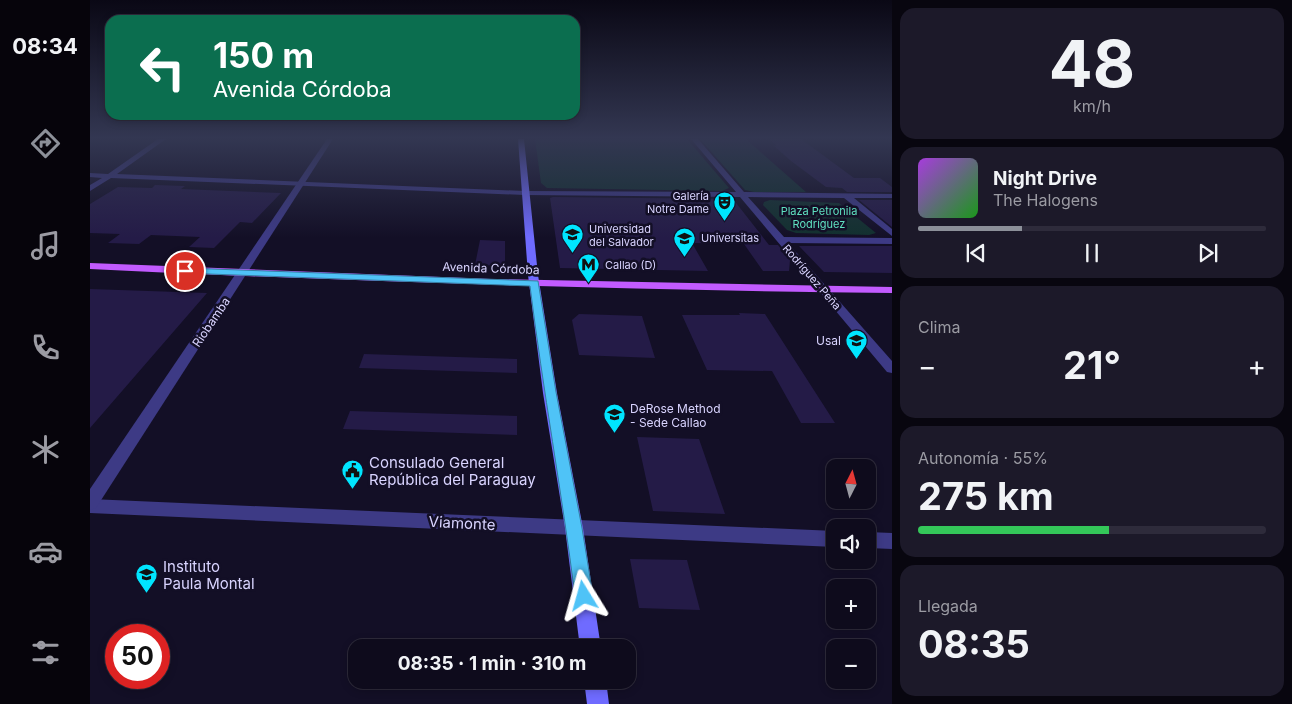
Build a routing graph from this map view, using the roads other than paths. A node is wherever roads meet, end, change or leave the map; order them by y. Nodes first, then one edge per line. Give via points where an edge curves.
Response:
1 (116, 172) edge
2 (308, 172) edge
3 (523, 172) edge
4 (723, 172) edge
5 (90, 174) edge
6 (110, 176) junction
7 (300, 184) junction
8 (90, 189) edge
9 (525, 193) junction
10 (743, 195) junction
11 (846, 196) junction
12 (892, 196) edge
13 (892, 233) edge
14 (781, 240) junction
15 (892, 241) edge
16 (90, 266) edge
17 (242, 274) junction
18 (534, 284) junction
19 (823, 289) junction
20 (892, 290) edge
21 (892, 369) edge
22 (90, 505) edge
23 (574, 528) junction
24 (826, 539) edge
25 (876, 540) edge
26 (892, 541) edge
27 (589, 639) edge
28 (596, 689) edge
29 (598, 704) edge

1 - 6 street
2 - 7 street, Riobamba
3 - 9 main road
4 - 10 street, Rodríguez Peña
5 - 6 street
6 - 7 street
6 - 8 street
7 - 9 street
7 - 17 street, Riobamba
9 - 10 street
9 - 18 main road
10 - 11 street
10 - 14 street, Rodríguez Peña
11 - 12 street
11 - 13 street
14 - 15 street
14 - 19 street, Rodríguez Peña
16 - 17 main road, Avenida Córdoba
17 - 18 main road, Avenida Córdoba
17 - 22 street, Riobamba
18 - 19 main road, Avenida Córdoba
18 - 23 main road
19 - 20 main road, Avenida Córdoba
19 - 21 street, Rodríguez Peña
22 - 23 street, Viamonte
23 - 24 street, Viamonte
23 - 27 main road
25 - 26 street
28 - 29 main road

